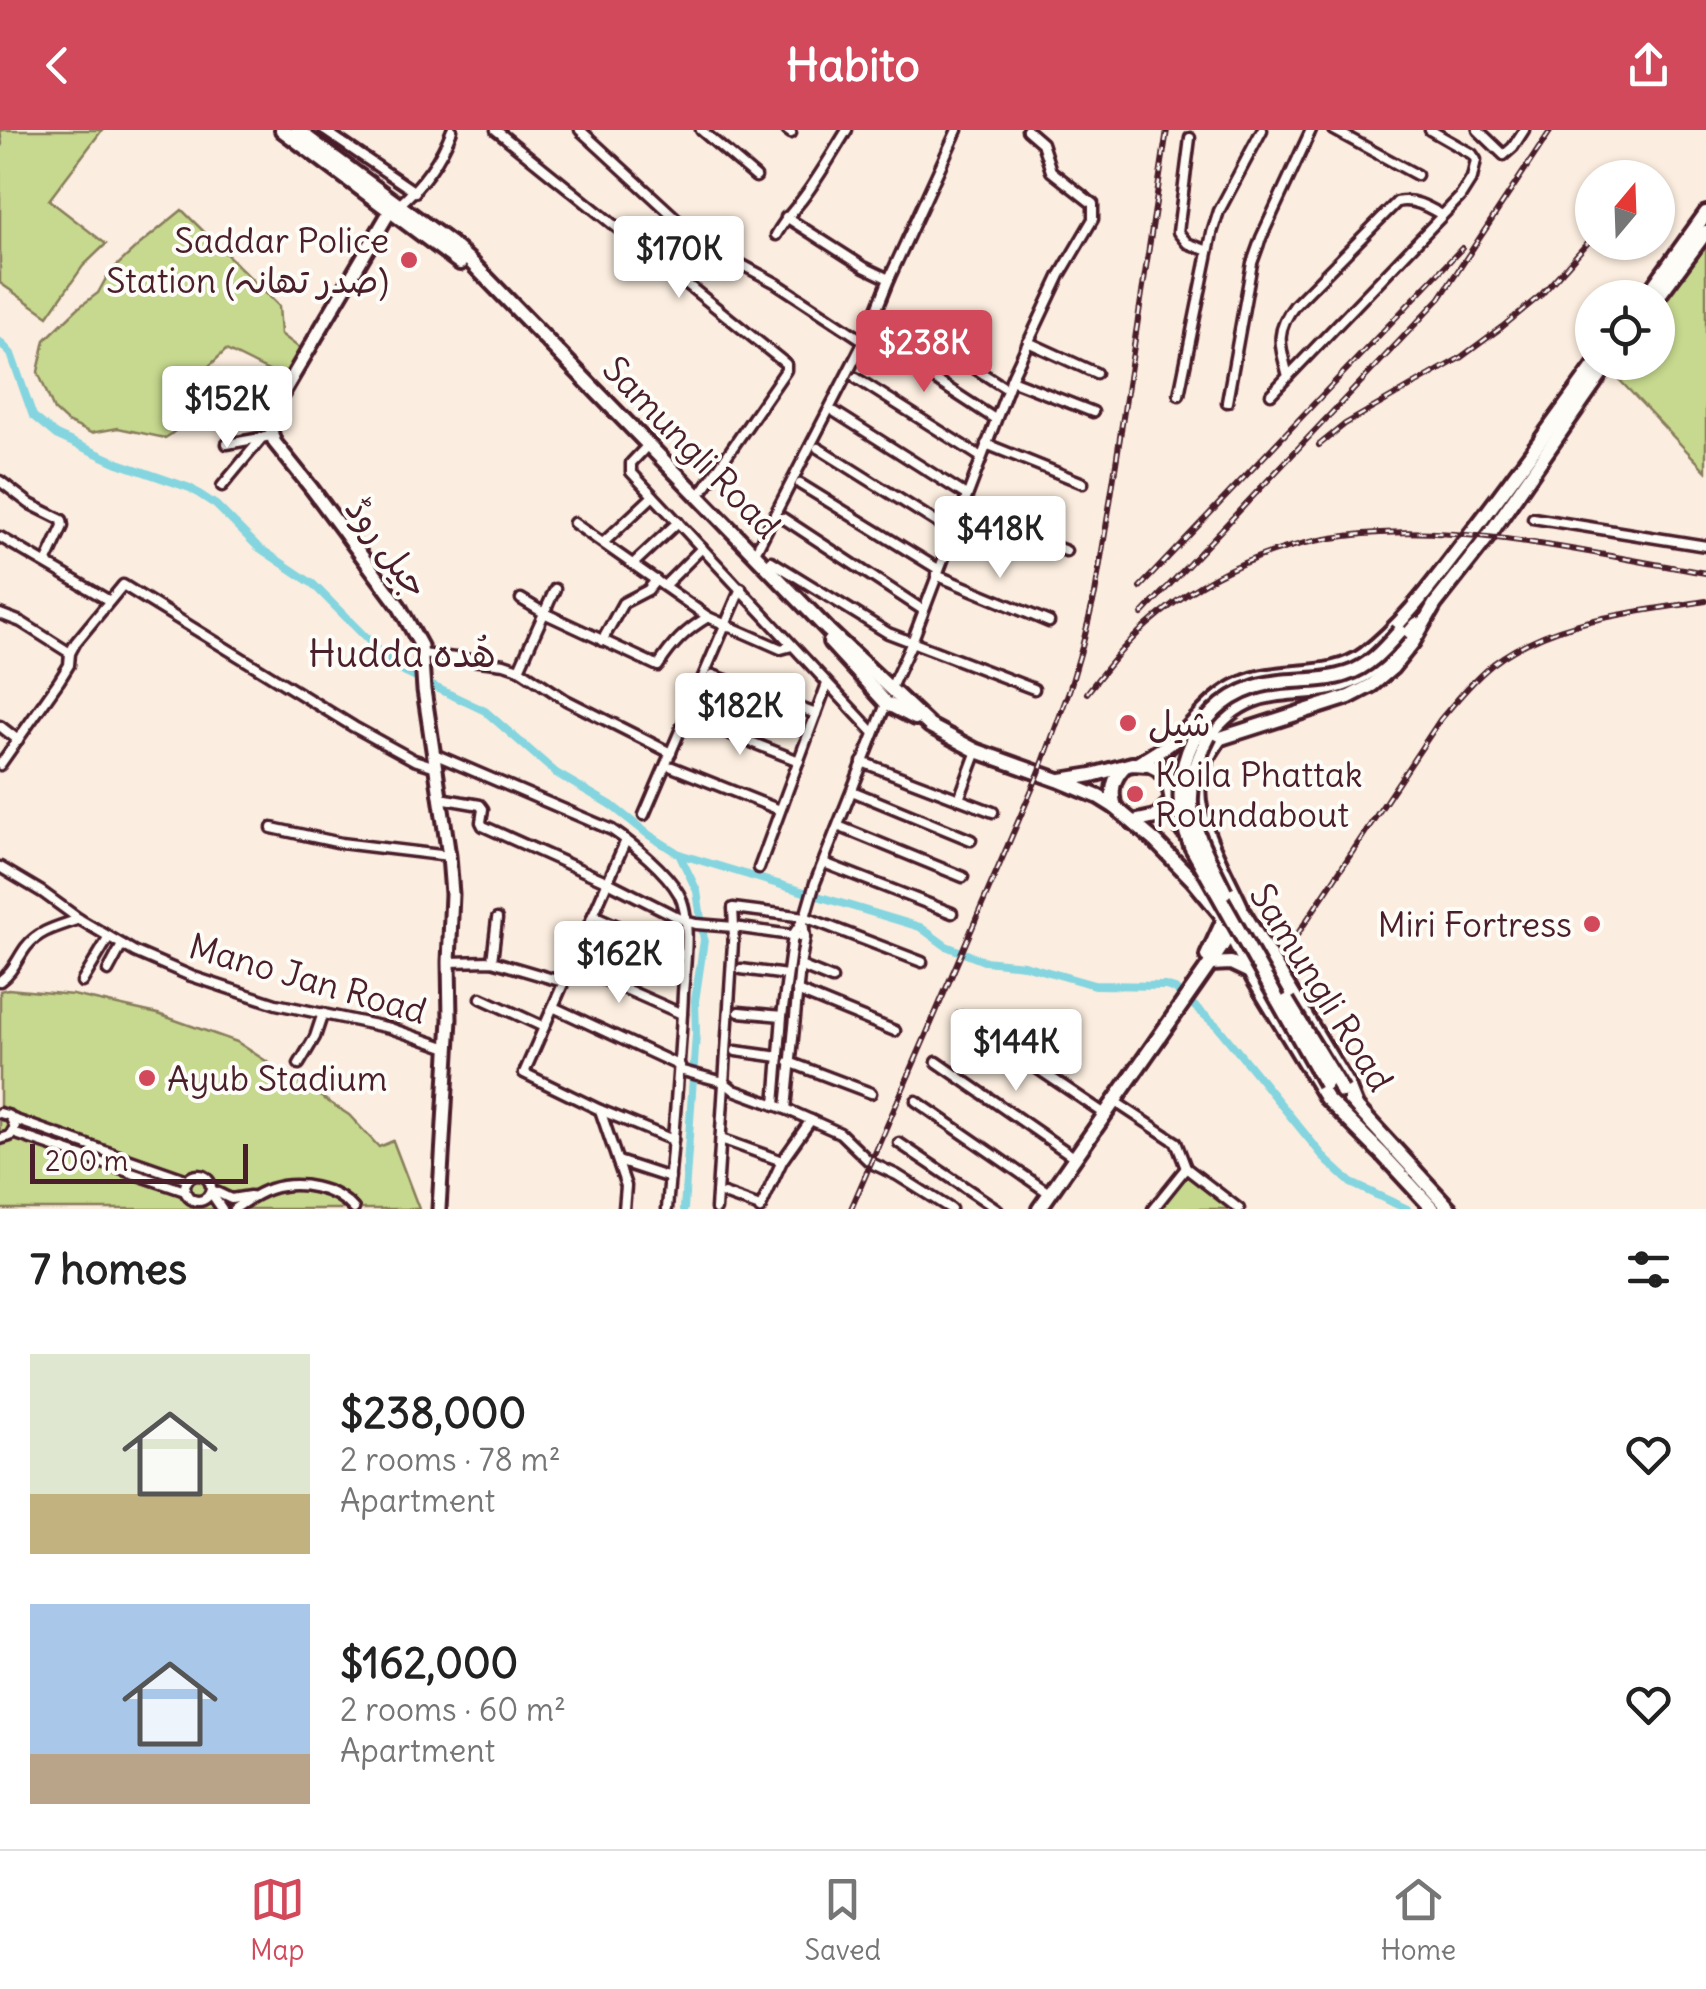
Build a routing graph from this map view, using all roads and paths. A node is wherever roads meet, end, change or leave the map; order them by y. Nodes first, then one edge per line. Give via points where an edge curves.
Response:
1 (282, 130) edge
2 (297, 130) edge
3 (324, 130) edge
4 (452, 130) edge
5 (496, 130) edge
6 (580, 130) edge
7 (701, 130) edge
8 (846, 130) edge
9 (957, 130) edge
10 (1027, 130) edge
11 (1262, 130) edge
12 (1311, 130) edge
13 (1334, 130) edge
14 (1430, 130) edge
15 (1478, 130) edge
16 (1524, 130) edge
17 (1190, 138) dead end
18 (1417, 175) dead end
19 (756, 176) dead end
20 (415, 192) junction
21 (394, 208) junction
22 (1706, 214) edge
23 (1442, 215) junction
24 (786, 217) junction
25 (1706, 232) edge
26 (776, 235) dead end
27 (1208, 251) junction
28 (889, 279) junction
29 (1658, 280) edge
30 (1670, 280) edge
31 (902, 322) dead end
32 (868, 340) junction
33 (1028, 342) junction
34 (1096, 373) dead end
35 (1288, 376) junction
36 (856, 378) dead end
37 (1585, 380) edge
38 (1597, 380) edge
39 (1009, 384) junction
40 (235, 392) dead end
41 (1270, 394) dead end
42 (1179, 395) dead end
43 (1227, 402) dead end
44 (835, 412) dead end
45 (1093, 412) dead end
46 (996, 419) junction
47 (268, 433) junction
48 (227, 444) dead end
49 (986, 444) junction
50 (646, 447) junction
51 (818, 448) dead end
52 (981, 457) junction
53 (0, 481) edge
54 (1082, 483) dead end
55 (800, 484) dead end
56 (222, 486) dead end
57 (966, 495) junction
58 (653, 496) junction
59 (699, 496) junction
60 (960, 510) junction
61 (782, 518) dead end
62 (1533, 518) dead end
63 (574, 522) dead end
64 (678, 522) junction
65 (952, 532) junction
66 (0, 537) edge
67 (604, 542) junction
68 (1706, 546) edge
69 (702, 548) junction
70 (1066, 551) dead end
71 (754, 556) junction
72 (771, 561) dead end
73 (46, 562) junction
74 (633, 564) junction
75 (937, 572) junction
76 (660, 583) junction
77 (741, 588) junction
78 (555, 589) dead end
79 (1423, 596) junction
80 (521, 598) dead end
81 (108, 600) junction
82 (1436, 604) junction
83 (923, 610) junction
84 (544, 613) junction
85 (0, 614) edge
86 (708, 617) junction
87 (1050, 622) dead end
88 (727, 624) junction
89 (1404, 633) junction
90 (602, 641) junction
91 (912, 642) junction
92 (792, 646) junction
93 (70, 653) junction
94 (422, 654) junction
95 (518, 669) junction
96 (713, 675) dead end
97 (827, 684) junction
98 (1034, 688) dead end
99 (888, 696) junction
100 (816, 714) junction
101 (694, 720) dead end
102 (0, 726) edge
103 (874, 733) junction
104 (1220, 738) junction
105 (18, 740) junction
106 (977, 750) junction
107 (672, 753) junction
108 (435, 760) junction
109 (798, 761) junction
110 (862, 762) junction
111 (1140, 764) junction
112 (0, 765) edge
113 (672, 767) dead end
114 (1124, 767) junction
115 (1164, 775) junction
116 (1058, 780) junction
117 (852, 790) junction
118 (440, 798) junction
119 (958, 799) junction
120 (1172, 801) junction
121 (1114, 807) junction
122 (780, 810) junction
123 (993, 812) dead end
124 (644, 816) dead end
125 (1133, 822) junction
126 (838, 826) junction
127 (272, 828) dead end
128 (626, 840) junction
129 (971, 840) dead end
130 (450, 856) junction
131 (824, 863) junction
132 (0, 867) edge
133 (759, 868) dead end
134 (964, 877) dead end
135 (608, 882) junction
136 (1241, 908) junction
137 (952, 913) dead end
138 (593, 916) junction
139 (805, 916) junction
140 (497, 919) dead end
141 (79, 920) junction
142 (1224, 920) junction
143 (686, 921) junction
144 (734, 927) junction
145 (1232, 932) junction
146 (793, 935) junction
147 (109, 937) junction
148 (805, 937) junction
149 (122, 945) junction
150 (684, 956) junction
151 (492, 961) junction
152 (449, 962) junction
153 (922, 962) dead end
154 (1210, 964) junction
155 (571, 965) junction
156 (800, 966) junction
157 (741, 969) dead end
158 (108, 971) dead end
159 (1252, 973) junction
160 (787, 975) junction
161 (832, 979) dead end
162 (0, 981) edge
163 (82, 982) dead end
164 (564, 982) junction
165 (797, 992) junction
166 (480, 998) dead end
167 (552, 1007) junction
168 (1174, 1011) junction
169 (739, 1012) dead end
170 (323, 1014) junction
171 (682, 1014) junction
172 (782, 1016) junction
173 (962, 1017) dead end
174 (544, 1027) junction
175 (895, 1031) dead end
176 (448, 1048) junction
177 (736, 1052) dead end
178 (779, 1057) junction
179 (790, 1062) junction
180 (937, 1062) dead end
181 (299, 1064) dead end
182 (682, 1069) junction
183 (724, 1082) junction
184 (871, 1093) dead end
185 (916, 1101) dead end
186 (1114, 1101) junction
187 (776, 1104) junction
188 (1336, 1106) junction
189 (1356, 1106) junction
190 (786, 1109) junction
191 (600, 1110) junction
192 (1102, 1112) junction
193 (0, 1113) edge
194 (13, 1119) junction
195 (811, 1120) junction
196 (13, 1134) junction
197 (721, 1139) junction
198 (673, 1140) junction
199 (0, 1141) edge
200 (899, 1142) dead end
201 (1072, 1156) junction
202 (618, 1161) junction
203 (782, 1162) junction
204 (1186, 1168) junction
205 (670, 1178) junction
206 (188, 1180) junction
207 (1047, 1191) junction
208 (211, 1192) junction
209 (724, 1194) dead end
210 (254, 1196) junction
211 (193, 1200) edge
212 (760, 1208) edge
213 (186, 1209) edge
214 (222, 1209) edge
215 (234, 1209) edge
216 (354, 1209) edge
217 (439, 1209) edge
218 (624, 1209) edge
219 (667, 1209) edge
220 (716, 1209) edge
221 (952, 1209) edge
222 (997, 1209) edge
223 (1036, 1209) edge
224 (1153, 1209) edge
225 (1238, 1209) edge
226 (1433, 1209) edge
227 (1450, 1209) edge

1 - 21 main road, Samungli Road
2 - 21 main road, Samungli Road
3 - 20 street
4 - 20 street
5 - 59 street via 786,364
6 - 32 street via 705,246
7 - 19 street
8 - 24 street
9 - 28 street
10 - 33 street via 1042,143 1052,171 1093,204 1094,212
11 - 27 street via 1219,212
12 - 43 street via 1252,263
13 - 18 street
14 - 23 street via 1476,160 1468,186
15 - 16 street via 1504,156
17 - 27 street via 1178,232
20 - 21 street
21 - 47 main road via 280,398
21 - 50 main road, Samungli Road via 471,262
22 - 29 main road
23 - 35 street
23 - 35 street via 1396,202 1295,305 1280,332
24 - 26 street
24 - 28 street
25 - 30 main road
27 - 42 street
28 - 32 street
31 - 39 street
32 - 46 street
32 - 71 street
33 - 34 street
33 - 39 street
35 - 41 street
36 - 52 street
37 - 79 main road
38 - 82 main road
39 - 45 street
39 - 46 street
40 - 47 street
44 - 57 street
46 - 49 street
47 - 48 street
47 - 56 street
47 - 94 main road, جیل روڈ via 399,606
49 - 52 street
49 - 54 street
50 - 58 street via 631,462 631,472
50 - 59 main road, Samungli Road
50 - 71 main road, Samungli Road
51 - 65 street
52 - 57 street
53 - 73 street via 62,520
55 - 75 street
57 - 60 street
58 - 64 street
58 - 67 street
59 - 71 main road, Samungli Road
60 - 65 street
60 - 70 street
61 - 83 street
62 - 68 street
63 - 67 street
64 - 69 street
64 - 74 street
65 - 75 street
66 - 73 street
67 - 74 street
69 - 76 street
69 - 77 street
71 - 99 main road, Samungli Road
72 - 91 street
73 - 81 street
74 - 76 street
75 - 83 street
75 - 87 street
76 - 86 street
76 - 90 street via 624,603
77 - 88 street
77 - 92 street
78 - 84 street
79 - 89 main road
79 - 111 main road via 1363,656 1240,684
80 - 84 street
81 - 93 street
81 - 108 street via 125,585 354,728 414,760
82 - 89 main road
82 - 104 main road via 1392,668 1372,685
83 - 91 street
84 - 90 street
84 - 95 street
85 - 93 street
86 - 88 street
86 - 90 street via 688,628 658,666
88 - 92 street via 781,648
88 - 107 street
89 - 188 main road, bridge via 1346,674 1240,693 1206,721 1182,772 1180,814 1190,846
89 - 189 main road, bridge via 1381,664 1354,680 1266,694 1237,707 1209,736 1192,776 1199,841 1242,924
91 - 98 street
91 - 99 street
92 - 97 street
93 - 105 street via 60,682
94 - 95 street
94 - 108 main road, جیل روڈ
95 - 107 street
96 - 100 street
97 - 100 street
97 - 103 street
99 - 103 street
99 - 106 main road, Samungli Road
100 - 109 street
101 - 109 street
102 - 105 street
103 - 110 street
104 - 115 main road via 1187,751
104 - 136 main road via 1202,768 1198,800
105 - 112 street
106 - 116 main road, Samungli Road
106 - 119 street
107 - 124 street
108 - 118 main road, جیل روڈ
108 - 128 street
109 - 122 street
110 - 117 street
110 - 119 street
111 - 114 main road
111 - 115 main road
113 - 122 street
114 - 116 main road
114 - 121 main road via 1112,790
115 - 120 main road, Samungli Road
116 - 121 main road, Samungli Road
117 - 126 street
117 - 129 street
118 - 130 main road, جیل روڈ
118 - 135 street via 480,805 483,826
119 - 123 street
120 - 125 main road via 1156,817
120 - 136 main road, Samungli Road via 1184,833
121 - 125 main road, Samungli Road
122 - 133 street
125 - 142 main road, Samungli Road
126 - 131 street
126 - 134 street
127 - 130 street
128 - 135 street
128 - 143 street via 678,894
130 - 152 main road, جیل روڈ
131 - 137 street
131 - 139 street
132 - 141 street, Mano Jan Road
135 - 138 street
135 - 143 street
136 - 145 main road
136 - 189 main road, Samungli Road
138 - 150 street
138 - 155 street
139 - 144 street via 733,908
139 - 146 street
139 - 148 street
139 - 153 street
140 - 151 street
141 - 147 street, Mano Jan Road
141 - 162 street via 46,930
142 - 145 main road, Samungli Road
142 - 168 main road
143 - 144 street
143 - 150 street
144 - 146 street
144 - 183 street
145 - 154 main road
145 - 159 main road, Samungli Road
146 - 148 street
146 - 160 street
147 - 149 street, Mano Jan Road
147 - 163 street
148 - 156 street
149 - 158 street
149 - 170 street, Mano Jan Road via 190,976
150 - 171 street
151 - 152 street
151 - 164 street
152 - 176 main road, جیل روڈ
154 - 159 main road via 1232,963
154 - 168 main road
155 - 164 street
155 - 171 street
156 - 161 street
156 - 165 street
157 - 160 street
159 - 188 main road, Samungli Road via 1320,1091
160 - 172 street
164 - 167 street
165 - 175 street
165 - 179 street
166 - 174 street
167 - 174 street
167 - 182 street
168 - 186 main road
168 - 192 main road
169 - 172 street
170 - 176 street, Mano Jan Road
170 - 181 street
171 - 182 street
172 - 178 street
173 - 192 street
174 - 191 street via 524,1072
176 - 217 main road, جیل روڈ
177 - 178 street
178 - 187 street
179 - 184 street
179 - 190 street
180 - 201 street
182 - 183 street
182 - 198 street
183 - 187 street
183 - 197 street
185 - 207 street
186 - 192 main road
186 - 204 street via 1176,1142
187 - 190 street
188 - 226 main road, Samungli Road
189 - 227 main road, Samungli Road
190 - 195 street
191 - 198 street
191 - 202 street
192 - 201 main road
193 - 194 street
194 - 196 street
194 - 206 street
195 - 203 street
195 - 221 street
196 - 199 street
196 - 211 street
197 - 203 street
197 - 220 street
198 - 205 street
200 - 222 street
201 - 207 main road
202 - 205 street
202 - 218 street
203 - 212 street
204 - 224 street
204 - 225 street
205 - 219 street
206 - 208 street via 203,1176
206 - 211 street
207 - 223 main road
208 - 210 street via 231,1199
208 - 211 street
208 - 214 street
209 - 212 street
210 - 215 street
210 - 216 street via 274,1187 306,1186 330,1191
211 - 213 street

